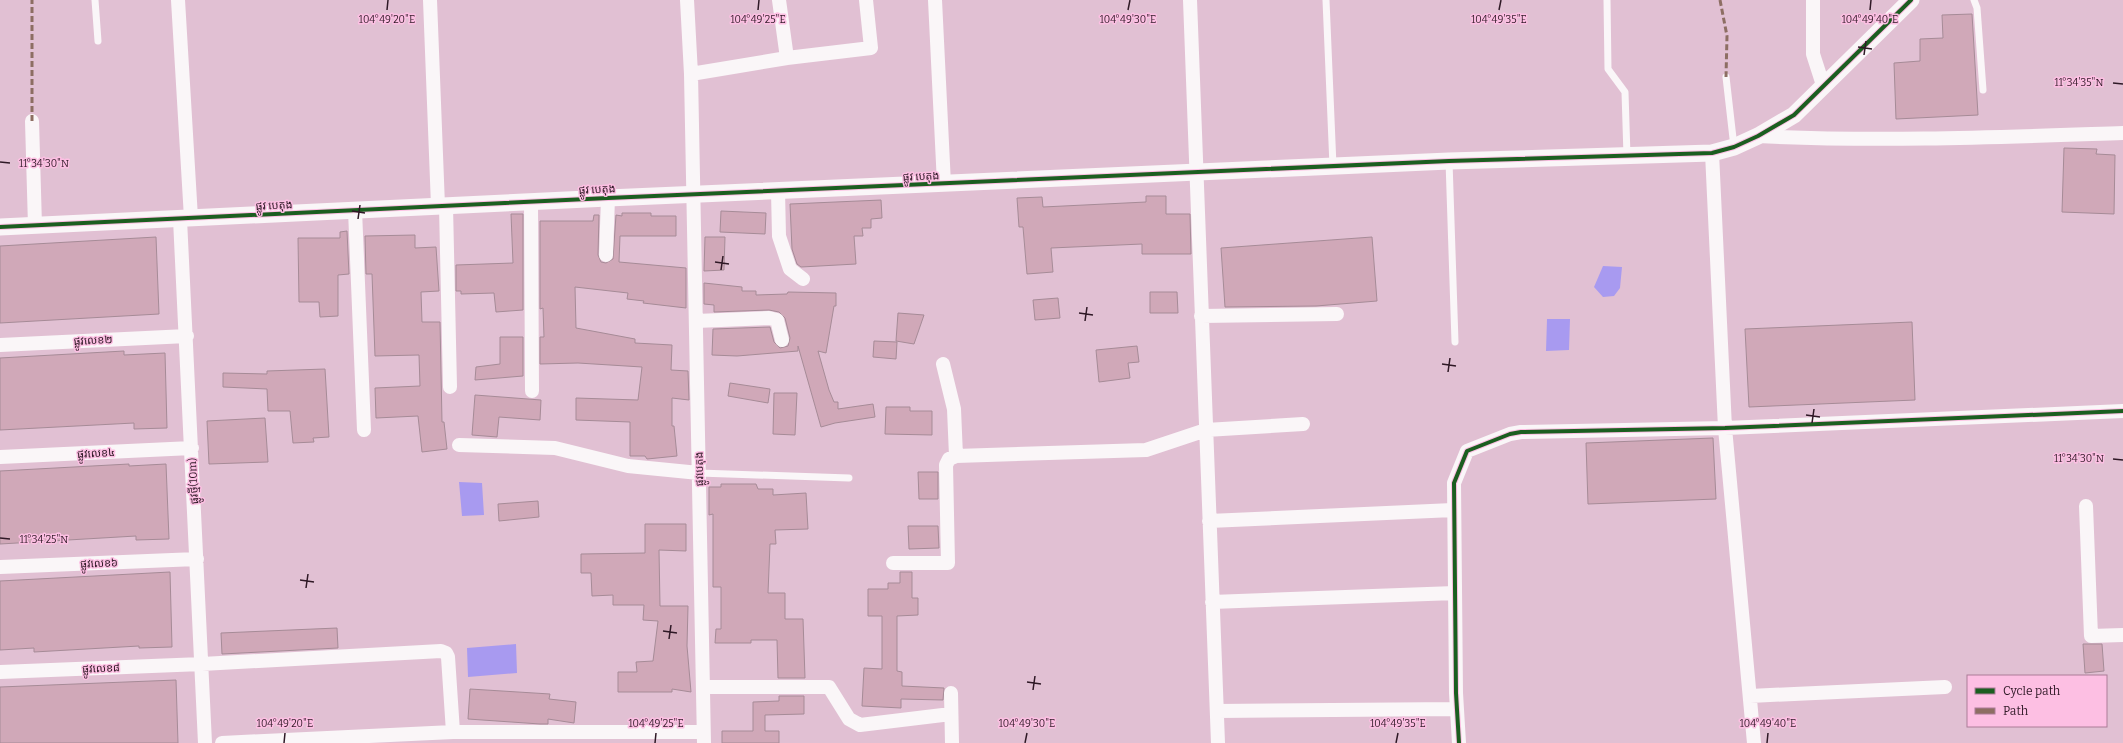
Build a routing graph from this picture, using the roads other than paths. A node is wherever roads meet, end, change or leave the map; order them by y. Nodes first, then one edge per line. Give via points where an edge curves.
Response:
1 (95, 0) edge
2 (178, 0) edge
3 (430, 0) edge
4 (687, 0) edge
5 (778, 0) edge
6 (866, 0) edge
7 (935, 0) edge
8 (1190, 0) edge
9 (1326, 0) edge
10 (1607, 0) edge
11 (1813, 0) edge
12 (1911, 0) edge
13 (1974, 0) edge
14 (98, 41) dead end
15 (787, 58) junction
16 (691, 74) junction
17 (1726, 77) dead end
18 (1824, 85) junction
19 (1983, 90) dead end
20 (32, 121) dead end
21 (2123, 133) edge
22 (1758, 136) junction
23 (1734, 147) junction
24 (1712, 153) junction
25 (1627, 156) junction
26 (1449, 161) junction
27 (1333, 166) junction
28 (1196, 173) junction
29 (944, 184) junction
30 (778, 191) junction
31 (693, 194) junction
32 (608, 198) junction
33 (530, 202) junction
34 (442, 206) junction
35 (355, 210) junction
36 (186, 219) junction
37 (35, 226) junction
38 (0, 227) edge
39 (606, 255) dead end
40 (803, 279) dead end
41 (1337, 314) dead end
42 (1201, 316) junction
43 (696, 321) junction
44 (187, 336) junction
45 (782, 340) dead end
46 (1455, 342) dead end
47 (0, 345) edge
48 (943, 364) dead end
49 (450, 387) dead end
50 (532, 392) dead end
51 (2123, 411) edge
52 (1303, 424) dead end
53 (1725, 428) junction
54 (364, 430) dead end
55 (1206, 430) junction
56 (459, 445) dead end
57 (192, 448) junction
58 (956, 456) junction
59 (0, 457) edge
60 (699, 473) junction
61 (849, 478) dead end
62 (2086, 506) dead end
63 (1454, 510) junction
64 (1209, 521) junction
65 (197, 559) junction
66 (893, 563) dead end
67 (0, 567) edge
68 (1455, 593) junction
69 (1212, 602) junction
70 (2123, 635) edge
71 (202, 664) junction
72 (0, 672) edge
73 (703, 687) junction
74 (1945, 687) dead end
75 (950, 693) dead end
76 (1750, 696) junction
77 (1457, 709) junction
78 (1217, 710) junction
79 (951, 714) junction
80 (453, 732) junction
81 (704, 738) edge
82 (205, 743) edge
83 (222, 743) edge
84 (952, 743) edge
85 (1218, 743) edge
86 (1459, 743) edge
87 (1754, 743) edge

1 - 14 lane
2 - 36 street, ផ្លូវថ្មី(10m)
3 - 34 street
4 - 16 street, ផ្លូវបេតុង
5 - 15 street
6 - 15 street via 871,48
7 - 29 street
8 - 28 street
9 - 27 lane
10 - 25 lane via 1608,69 1625,92
11 - 18 street via 1813,54
12 - 18 street, ផ្លូវ បេតុង
13 - 19 lane via 1977,8
15 - 16 street
16 - 31 street, ផ្លូវបេតុង
17 - 23 lane
18 - 22 street, ផ្លូវ បេតុង via 1794,115
20 - 37 street
21 - 22 street via 1958,139 1811,139
22 - 23 street, ផ្លូវ បេតុង
23 - 24 street, ផ្លូវ បេតុង
24 - 25 street, ផ្លូវ បេតុង
24 - 53 street
25 - 26 street, ផ្លូវ បេតុង
26 - 27 street, ផ្លូវ បេតុង
26 - 46 lane
27 - 28 street, ផ្លូវ បេតុង
28 - 29 street, ផ្លូវ បេតុង
28 - 42 street
29 - 30 street, ផ្លូវ បេតុង
30 - 31 street, ផ្លូវ បេតុង
30 - 40 street via 779,236 790,269
31 - 32 street, ផ្លូវ បេតុង
31 - 43 street, ផ្លូវបេតុង
32 - 33 street, ផ្លូវ បេតុង
32 - 39 street
33 - 34 street, ផ្លូវ បេតុង
33 - 50 street
34 - 35 street, ផ្លូវ បេតុង
34 - 49 street
35 - 36 street, ផ្លូវ បេតុង
35 - 54 street
36 - 37 street, ផ្លូវ បេតុង
36 - 44 street, ផ្លូវថ្មី(10m)
37 - 38 street, ផ្លូវ បេតុង
41 - 42 street
42 - 55 street
43 - 45 street via 769,318 777,320
43 - 60 street, ផ្លូវបេតុង
44 - 47 street, ផ្លូវលេខ២
44 - 57 street, ផ្លូវថ្មី(10m)
48 - 58 street via 954,409
51 - 53 street
52 - 55 street
53 - 63 street via 1510,434 1467,451 1454,483
53 - 76 street
55 - 58 street via 1146,450
55 - 64 street
56 - 60 street via 555,448 628,466
57 - 59 street, ផ្លូវលេខ៤
57 - 65 street, ផ្លូវថ្មី(10m)
58 - 66 street via 949,459 946,465 948,563
60 - 61 lane
60 - 73 street, ផ្លូវបេតុង
62 - 70 street via 2091,636
63 - 64 street
63 - 68 street
64 - 69 street
65 - 67 street, ផ្លូវលេខ៦
65 - 71 street, ផ្លូវថ្មី(10m)
68 - 69 street
68 - 77 street
69 - 78 street
71 - 72 street, ផ្លូវលេខ៨
71 - 80 street, ផ្លូវលេខ៨ via 441,651 448,657
71 - 82 street, ផ្លូវថ្មី(10m)
73 - 79 street via 829,687 849,720 860,725
73 - 81 street, ផ្លូវបេតុង
74 - 76 street
75 - 79 street
76 - 87 street
77 - 78 street
77 - 86 street
78 - 85 street
79 - 84 street
80 - 81 street
80 - 83 street

